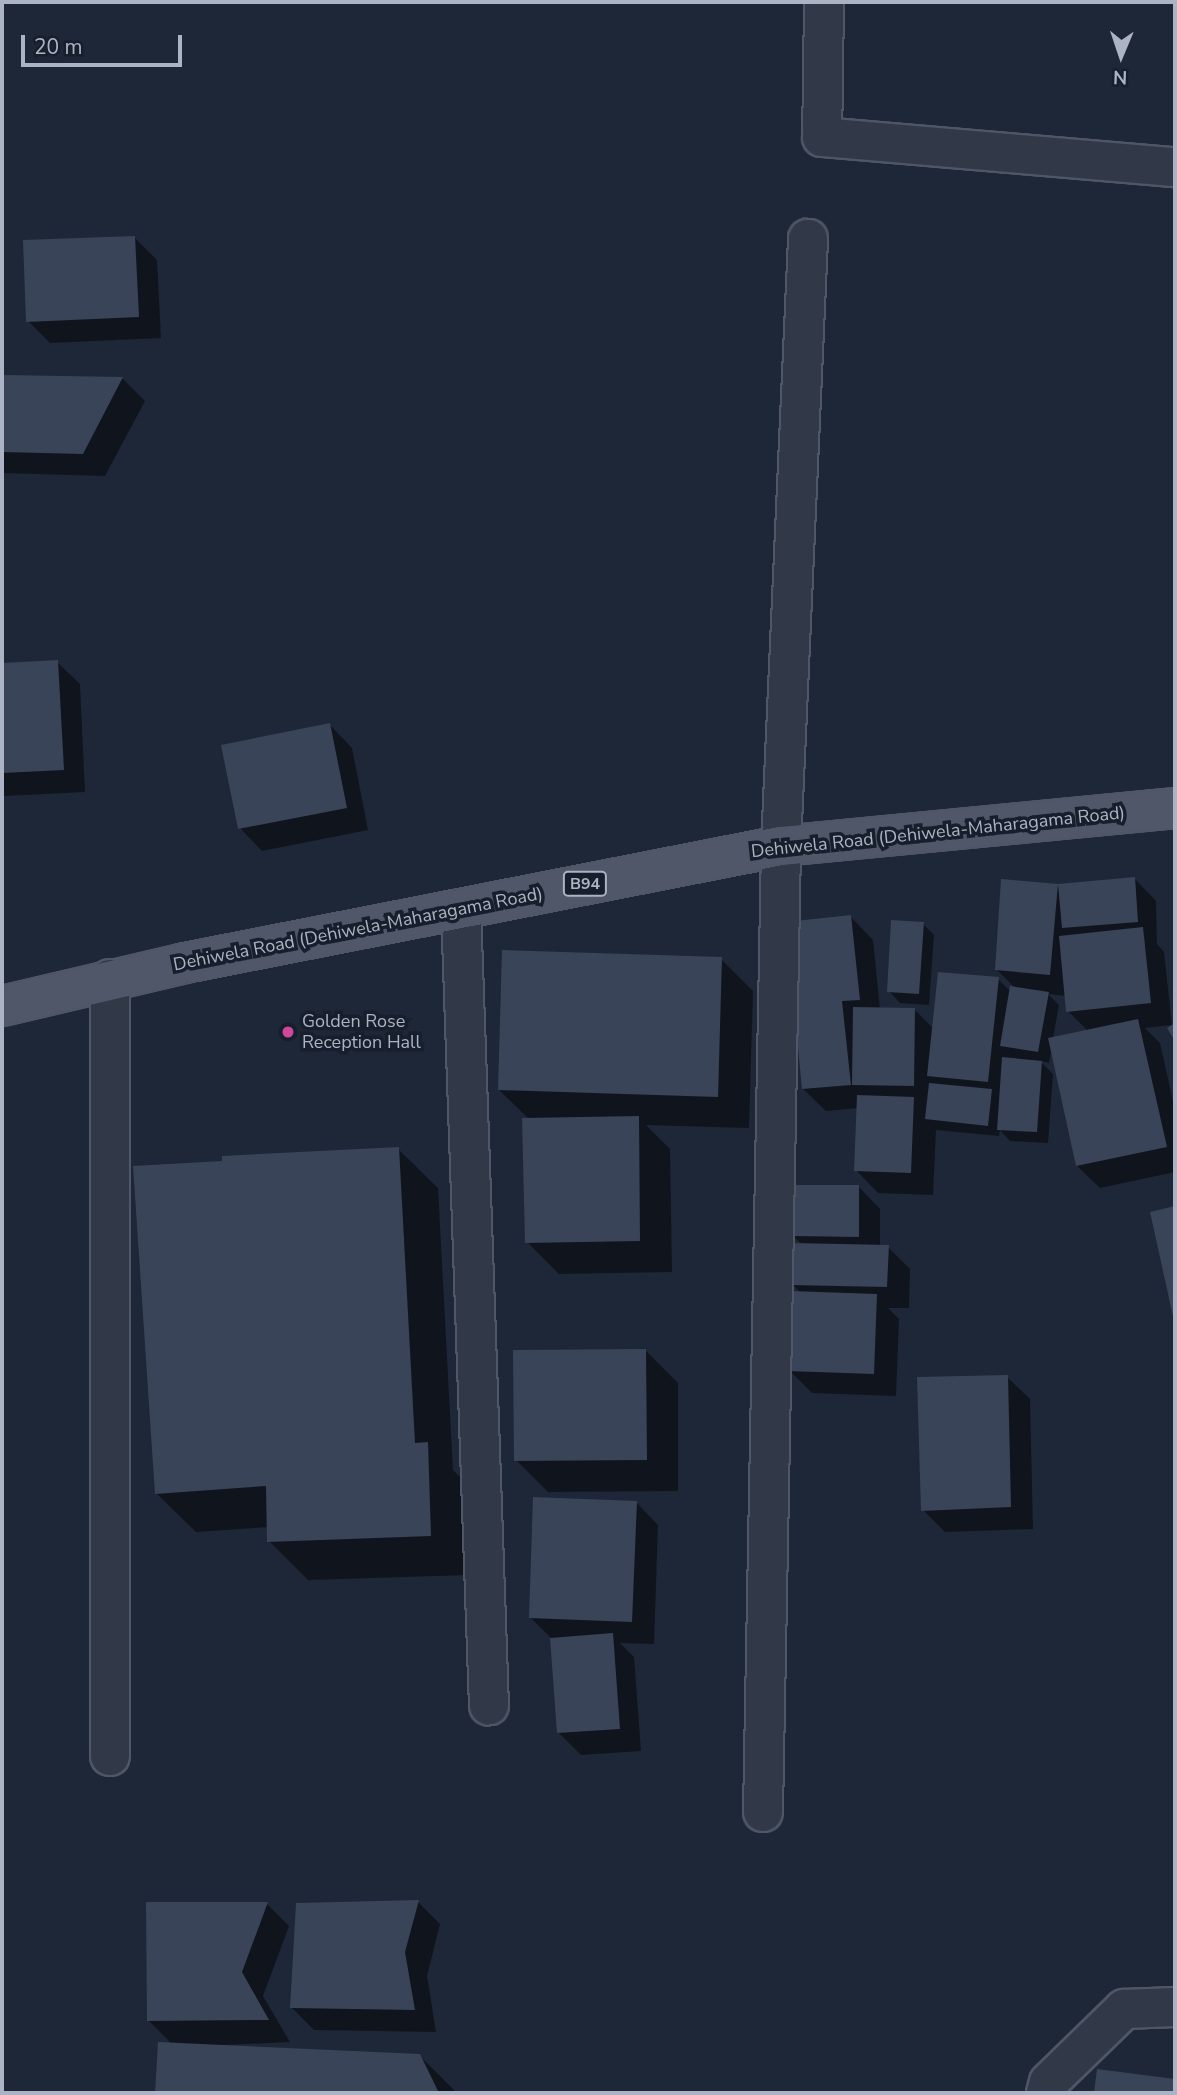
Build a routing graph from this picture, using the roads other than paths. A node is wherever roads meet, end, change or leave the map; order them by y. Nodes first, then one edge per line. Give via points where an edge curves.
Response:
1 (824, 2) edge
2 (1175, 167) edge
3 (808, 239) dead end
4 (1175, 808) edge
5 (781, 846) junction
6 (461, 909) junction
7 (110, 979) junction
8 (2, 1006) edge
9 (489, 1706) dead end
10 (110, 1756) dead end
11 (763, 1812) dead end
12 (1175, 2007) edge
13 (1046, 2093) edge

1 - 2 street via 822,137
3 - 5 street
4 - 5 main road, Dehiwela Road (Dehiwela-Maharagama Road) / B94
5 - 6 main road, Dehiwela Road (Dehiwela-Maharagama Road) / B94
5 - 11 street
6 - 7 main road, Dehiwela Road (Dehiwela-Maharagama Road) / B94
6 - 9 street
7 - 8 main road, Dehiwela Road (Dehiwela-Maharagama Road) / B94
7 - 10 street
12 - 13 street via 1124,2009 1049,2082

